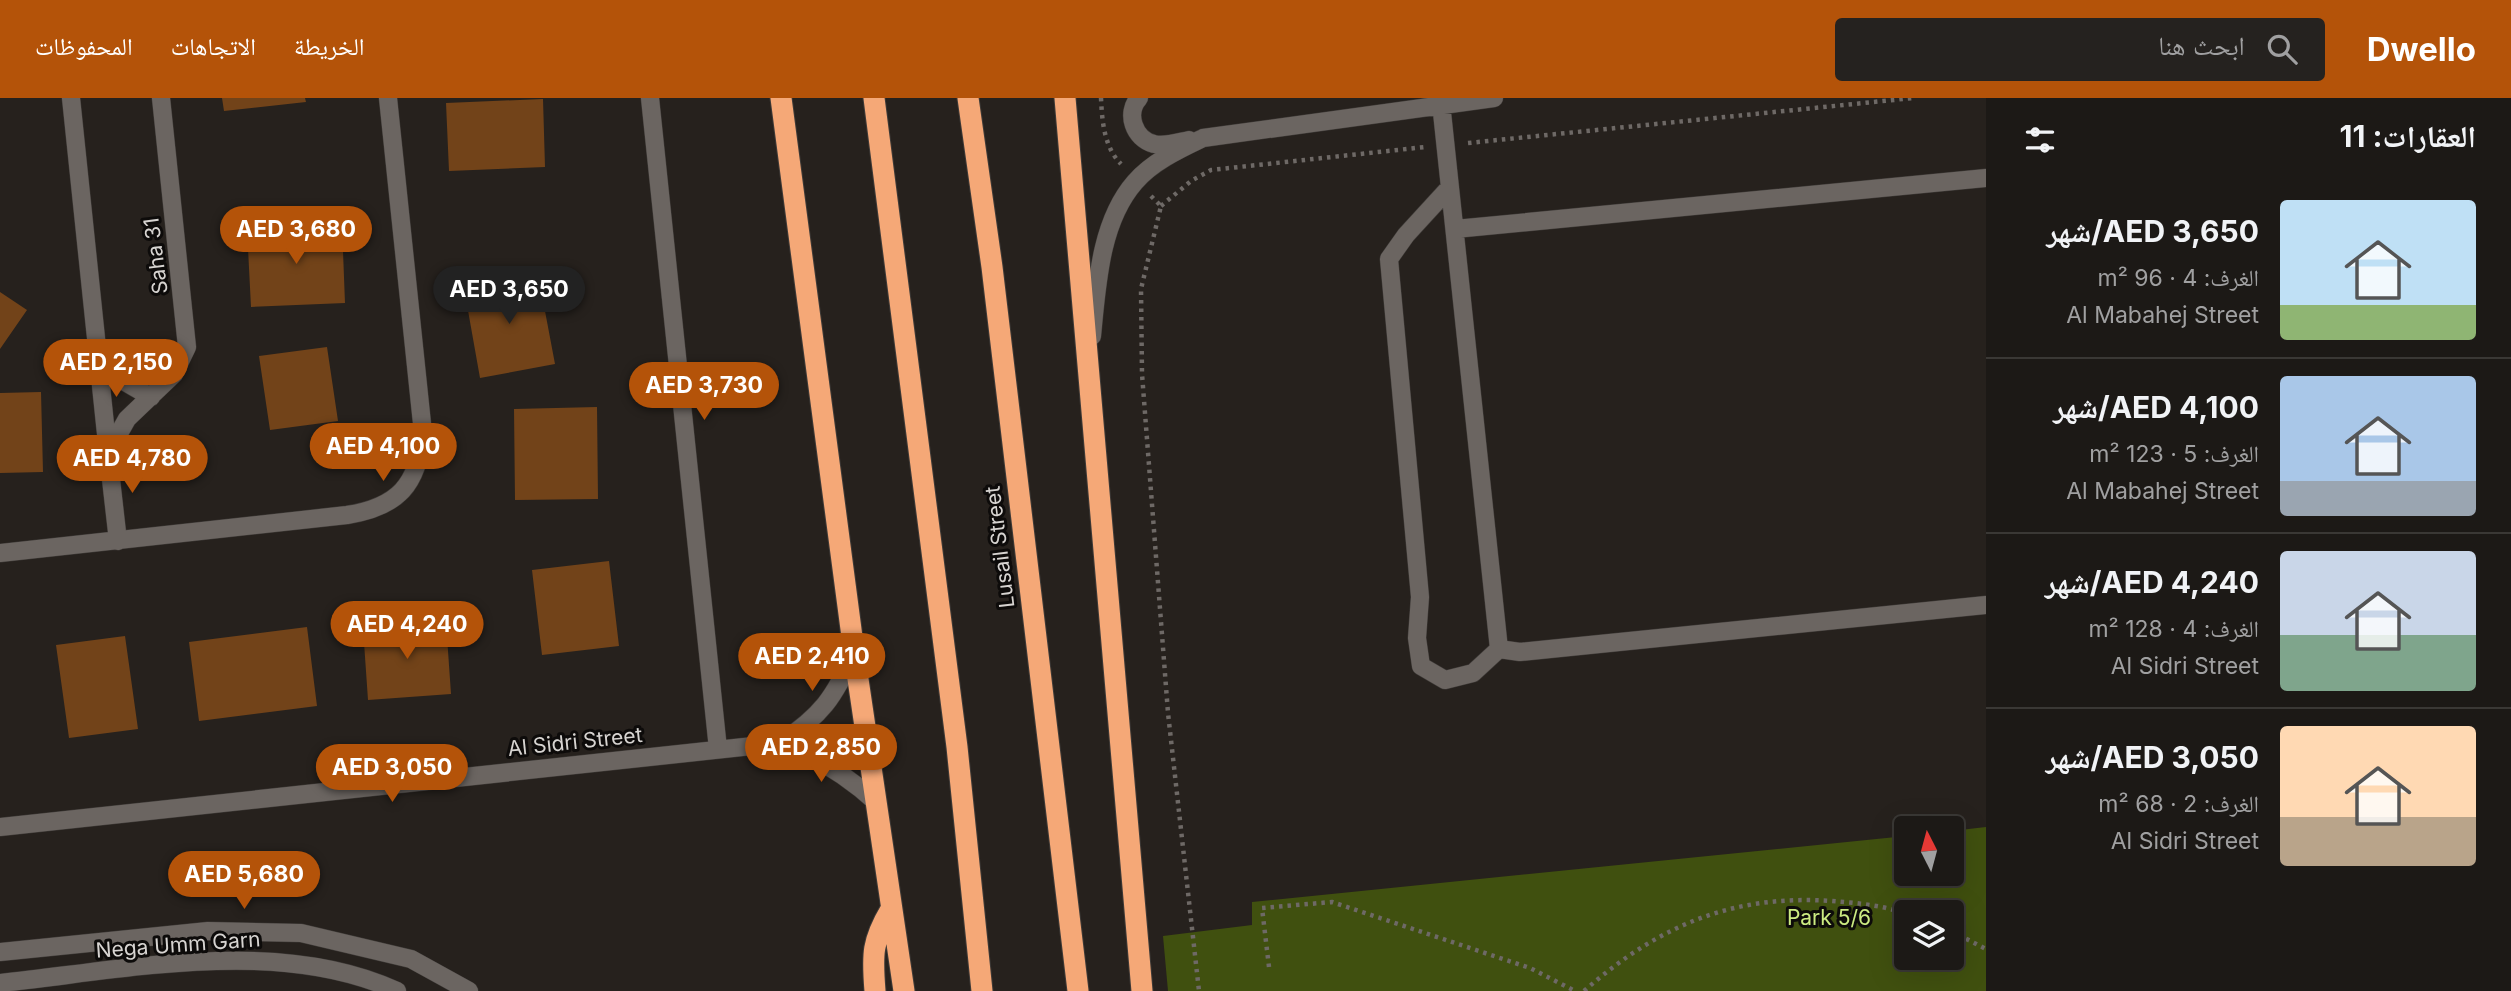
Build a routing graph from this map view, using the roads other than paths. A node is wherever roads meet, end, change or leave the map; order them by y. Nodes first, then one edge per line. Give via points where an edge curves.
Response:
1 (71, 98) edge
2 (161, 98) edge
3 (388, 98) edge
4 (650, 98) edge
5 (781, 98) edge
6 (874, 98) edge
7 (968, 98) edge
8 (1063, 98) edge
9 (1139, 98) edge
10 (1494, 98) edge
11 (1441, 103) junction
12 (1203, 138) junction
13 (1986, 178) edge
14 (1450, 187) junction
15 (1455, 229) junction
16 (1089, 360) junction
17 (99, 367) junction
18 (151, 397) junction
19 (108, 453) junction
20 (118, 541) junction
21 (0, 553) edge
22 (1986, 605) edge
23 (1499, 649) junction
24 (853, 652) junction
25 (780, 743) junction
26 (719, 749) junction
27 (877, 803) junction
28 (0, 827) edge
29 (891, 909) junction
30 (0, 952) edge
31 (0, 983) edge
32 (397, 991) edge
33 (469, 991) edge
34 (875, 991) edge
35 (904, 991) edge
36 (982, 991) edge
37 (1078, 991) edge
38 (1142, 991) edge

1 - 17 street
2 - 18 street, Saha 31 via 188,335 183,361
3 - 20 street via 423,433 417,470 404,490 373,511
4 - 26 street
5 - 24 highway
6 - 36 highway via 957,747
7 - 37 highway, Lusail Street
8 - 16 highway
9 - 12 street via 1132,105 1132,121 1141,138 1156,145
10 - 11 street
11 - 12 street
11 - 14 street
12 - 16 street via 1137,180 1114,220 1099,272
13 - 15 street
14 - 15 street
14 - 23 street via 1389,259 1420,597 1418,653 1421,666 1445,680 1473,673
15 - 23 street
16 - 38 highway
17 - 18 street
17 - 19 street
18 - 19 street, Saha 31 via 127,419
19 - 20 street
20 - 21 street
22 - 23 street via 1520,652
24 - 25 street, Al Sidri Street via 832,700
24 - 27 highway
25 - 26 street, Al Sidri Street
25 - 27 street via 853,780
26 - 28 street, Al Sidri Street
27 - 29 highway
29 - 34 highway via 876,934
29 - 35 highway
30 - 33 street, Nega Umm Garn via 208,931 301,933 411,959
31 - 32 street, Nega Umm Garn via 213,961 275,961 354,974

